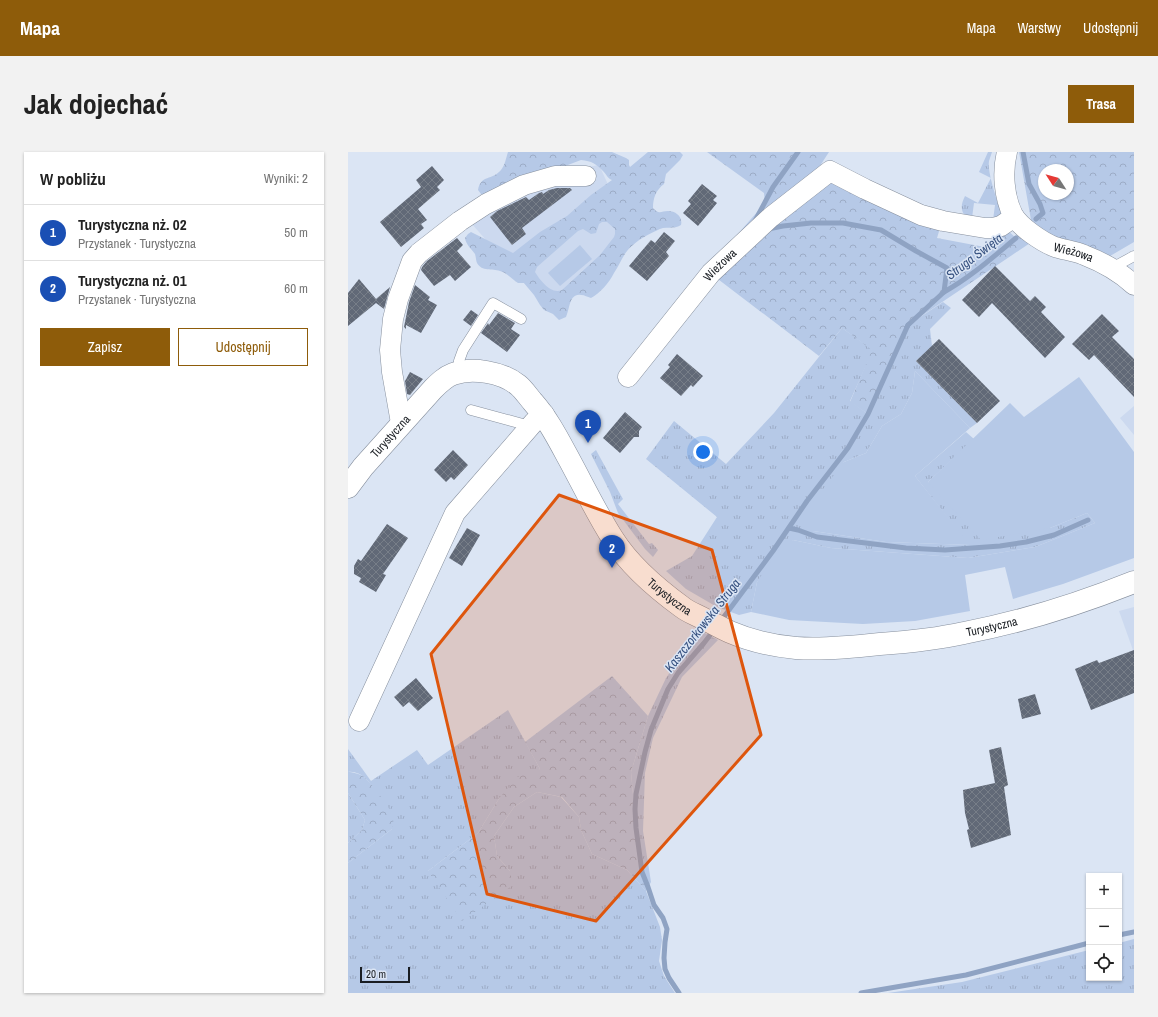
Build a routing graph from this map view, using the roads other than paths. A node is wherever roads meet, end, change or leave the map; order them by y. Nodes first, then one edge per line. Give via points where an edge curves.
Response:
1 (1007, 152) edge
2 (586, 176) dead end
3 (1014, 216) junction
4 (1134, 256) edge
5 (1112, 268) junction
6 (1134, 285) edge
7 (521, 319) dead end
8 (460, 372) junction
9 (628, 377) dead end
10 (471, 410) dead end
11 (537, 420) junction
12 (401, 423) junction
13 (348, 487) edge
14 (1134, 582) edge
15 (359, 722) dead end

1 - 3 street via 1005,180
2 - 12 street via 556,176 524,185 486,204 460,221 419,252 412,261 398,298 390,350
3 - 5 street, Wieżowa via 1022,226 1054,246 1084,255
3 - 9 street, Wieżowa via 1001,226 993,228 943,221 921,215 830,171 771,217 711,273
4 - 5 lane
5 - 6 street, Wieżowa
7 - 8 lane via 493,303 463,350 459,361
8 - 11 street, Turystyczna via 492,373 518,384
8 - 12 street, Turystyczna via 447,377 433,388
10 - 11 lane
11 - 14 street, Turystyczna via 554,432 614,541 630,560 683,608 752,639 796,648 909,642 1009,623 1065,608
11 - 15 street via 455,513
12 - 13 street, Turystyczna

